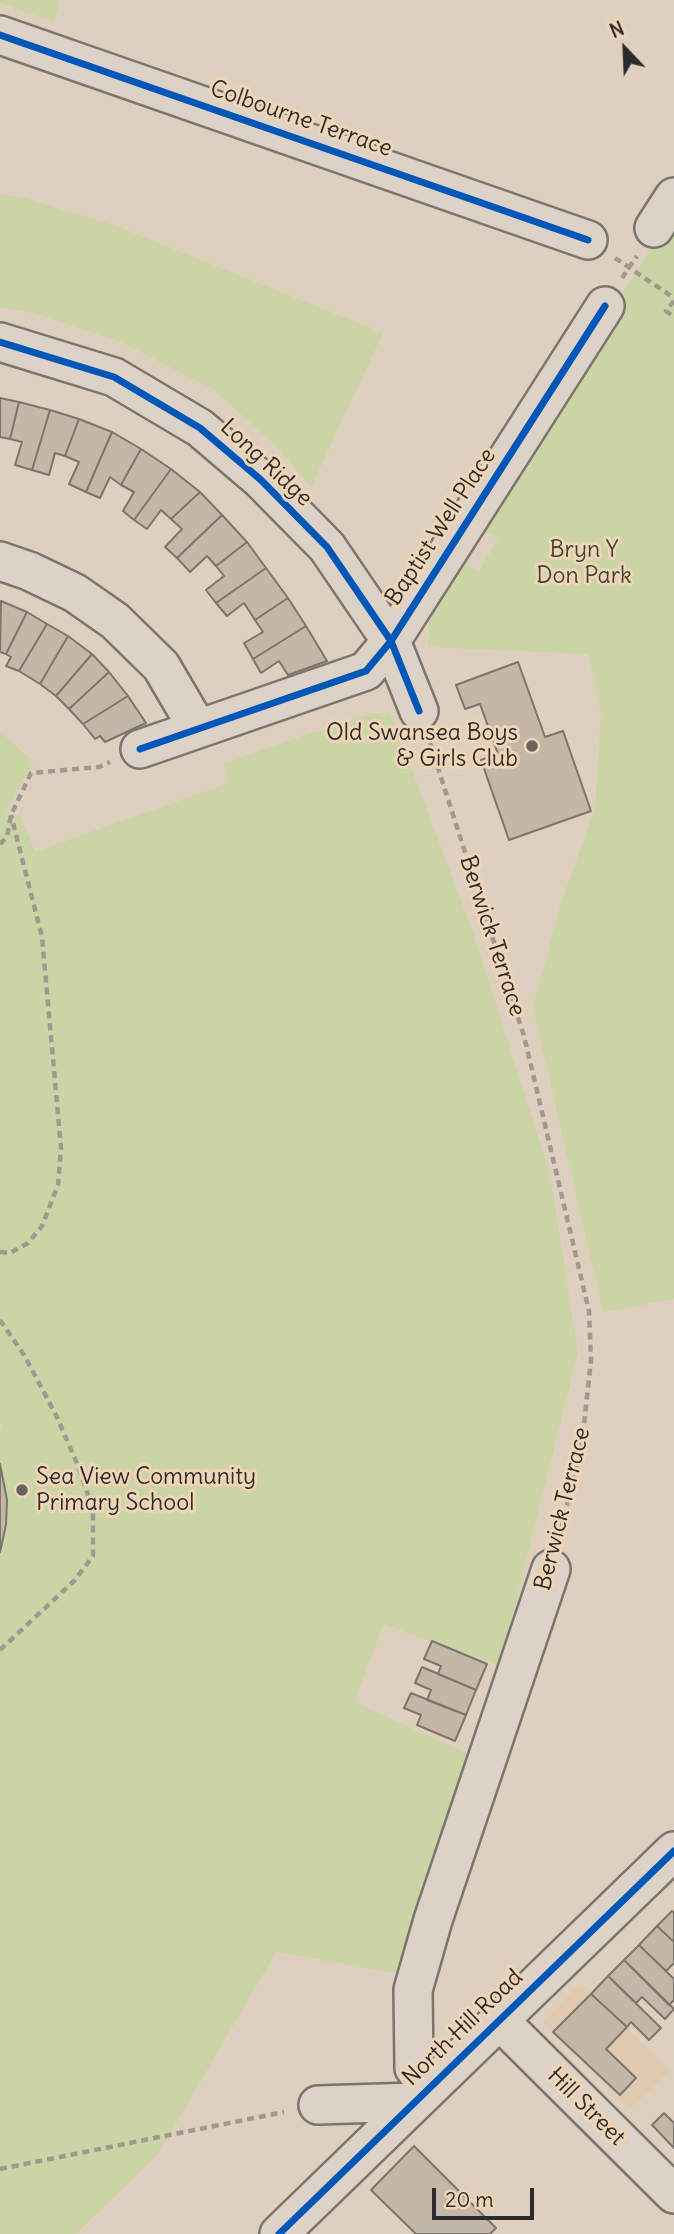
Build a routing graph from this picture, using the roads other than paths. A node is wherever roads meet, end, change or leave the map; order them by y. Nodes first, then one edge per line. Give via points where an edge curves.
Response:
1 (0, 35) edge
2 (674, 197) edge
3 (654, 228) road end
4 (588, 240) road end
5 (605, 306) road end
6 (0, 342) edge
7 (0, 561) edge
8 (391, 640) junction
9 (419, 711) dead end
10 (198, 729) junction
11 (140, 749) road end
12 (551, 1569) road end
13 (674, 1851) edge
14 (499, 2021) junction
15 (422, 2095) junction
16 (318, 2105) road end
17 (674, 2194) edge
18 (279, 2234) edge

1 - 4 street, Colbourne Terrace
2 - 3 street
5 - 8 street, Baptist Well Place
6 - 8 street, Long Ridge via 114,377 200,428 261,480 327,547
7 - 10 street via 75,593 116,621 161,666
8 - 9 street, Long Ridge
8 - 10 street, Baptist Well Place via 366,671
10 - 11 street, Baptist Well Place
12 - 15 street, Berwick Terrace via 413,1990 414,2068
13 - 14 street, North Hill Road
14 - 15 street, North Hill Road
14 - 17 street, Hill Street
15 - 16 street
15 - 18 street, North Hill Road

